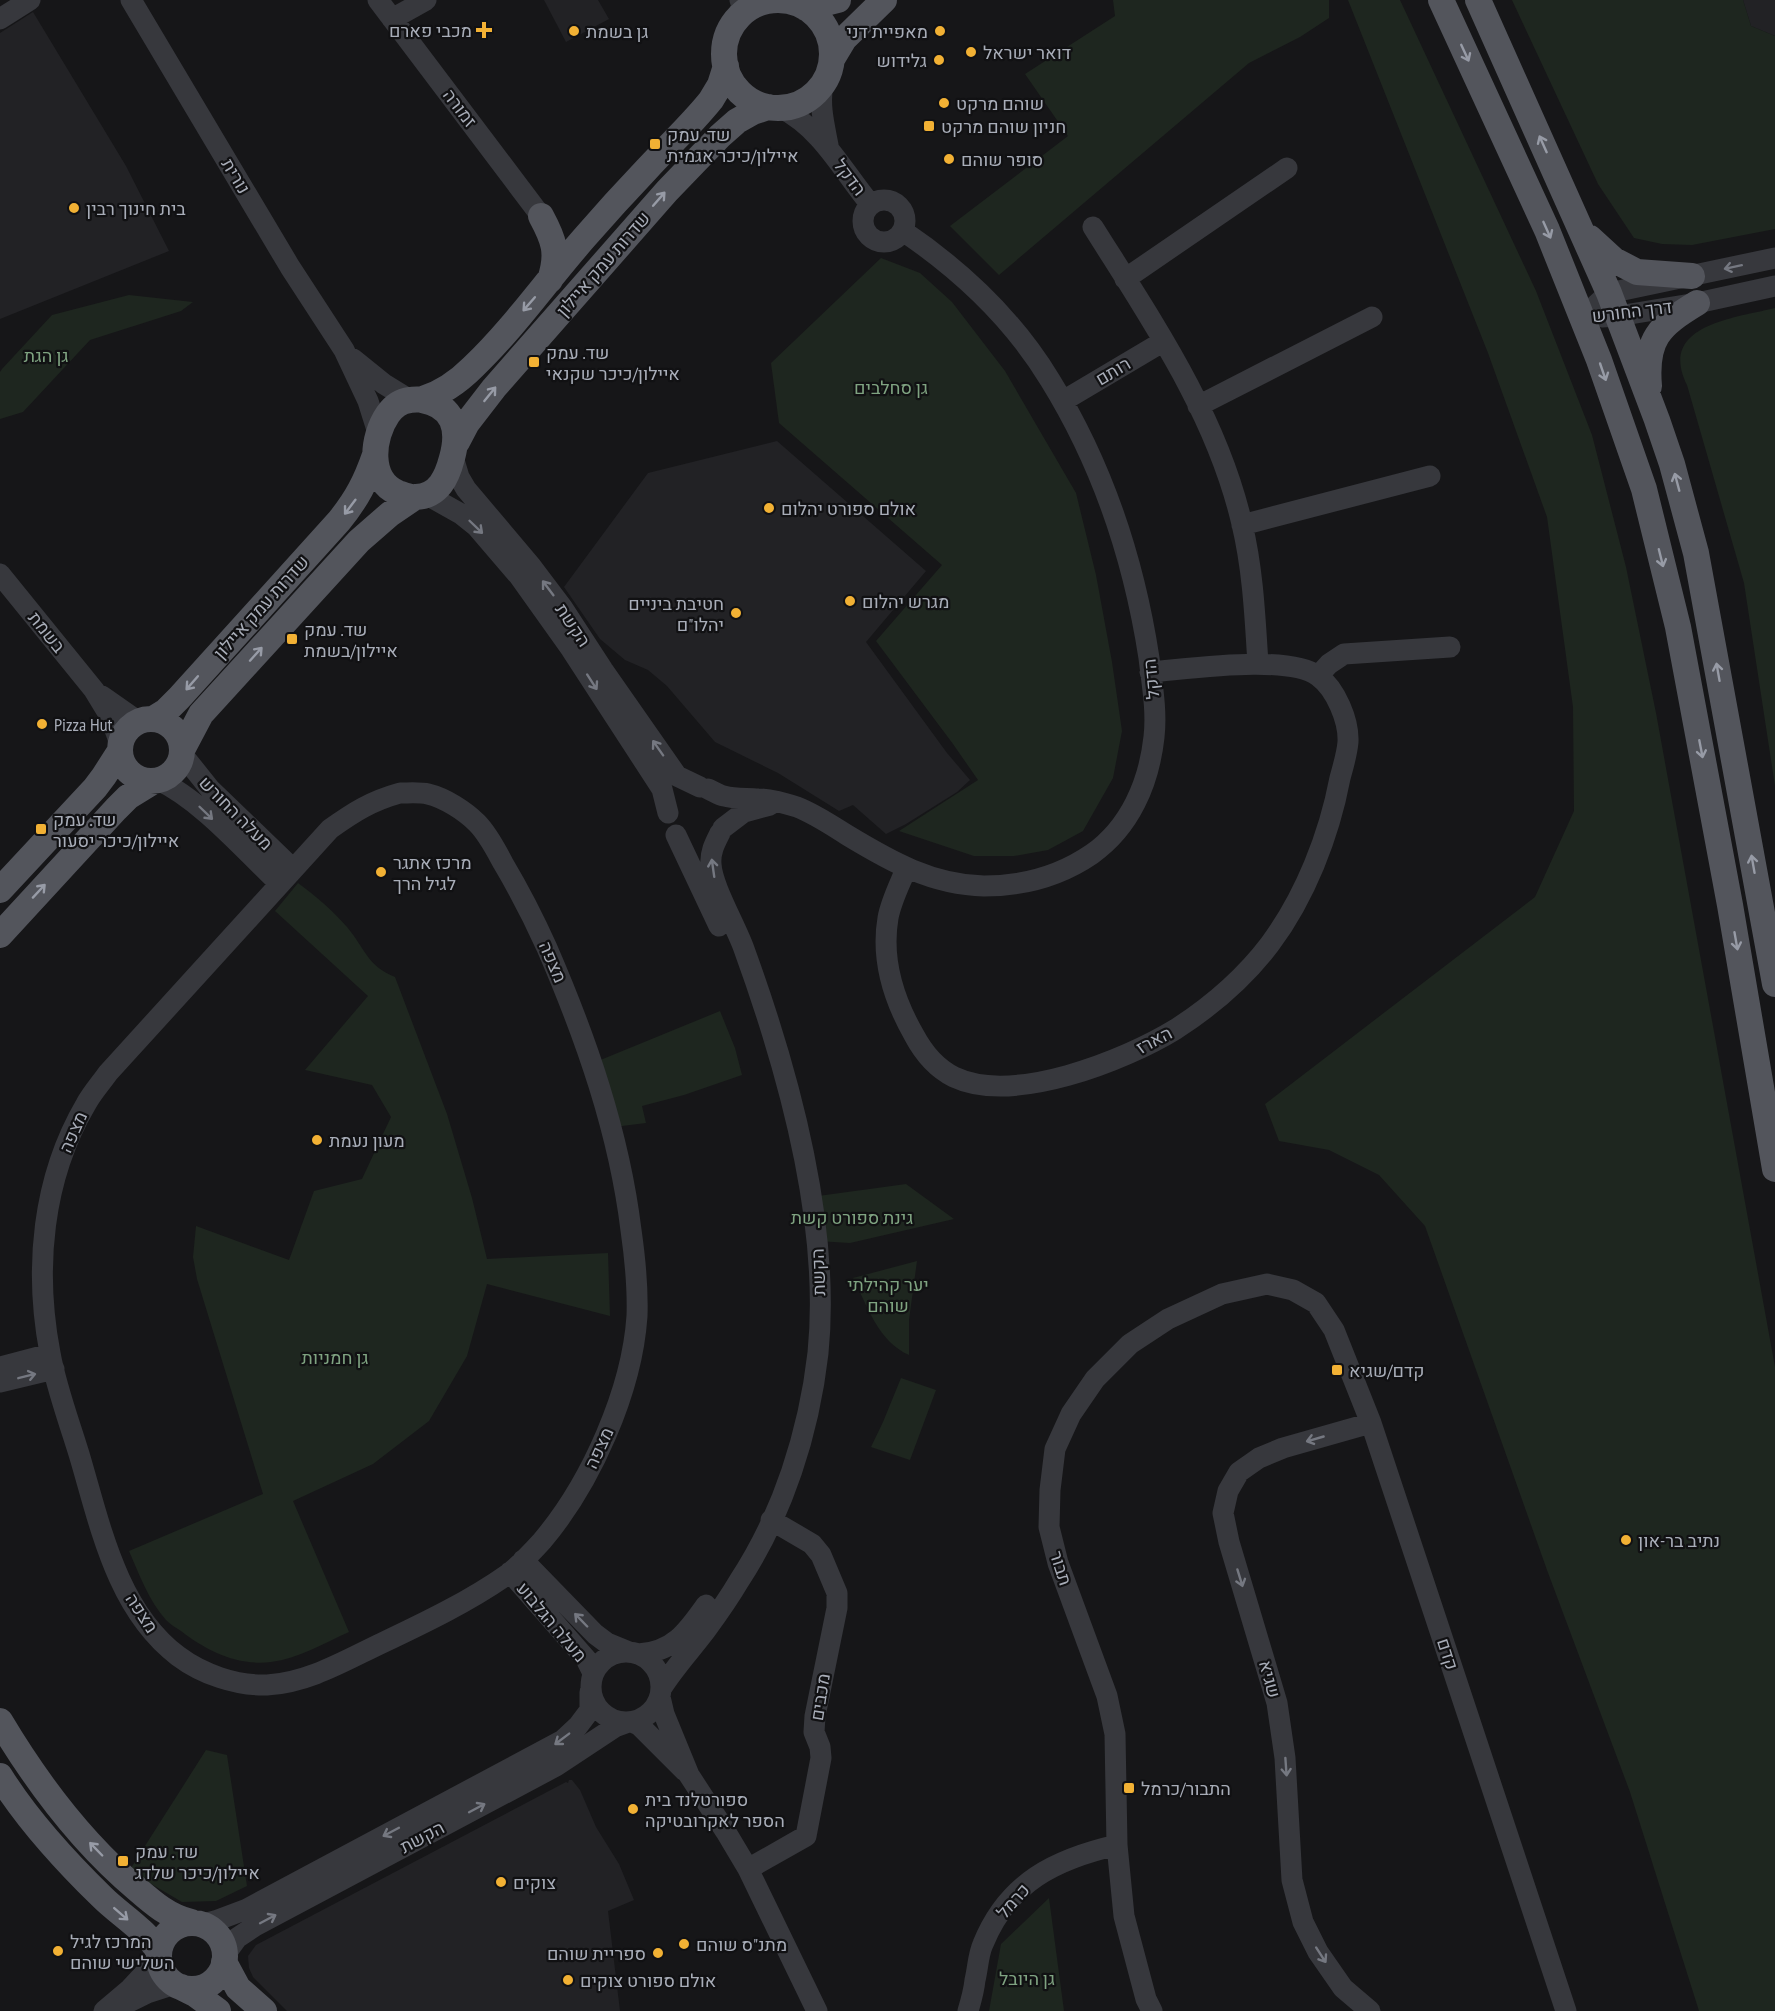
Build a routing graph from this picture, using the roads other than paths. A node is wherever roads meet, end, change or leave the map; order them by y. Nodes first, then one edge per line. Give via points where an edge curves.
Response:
1 (30, 0) edge
2 (132, 0) edge
3 (378, 0) edge
4 (426, 0) edge
5 (771, 0) edge
6 (838, 0) edge
7 (884, 0) edge
8 (1441, 0) edge
9 (1478, 0) edge
10 (806, 8) junction
11 (738, 11) edge
12 (0, 19) edge
13 (392, 19) junction
14 (832, 59) junction
15 (726, 66) junction
16 (823, 84) junction
17 (775, 108) junction
18 (829, 148) junction
19 (1287, 168) dead end
20 (871, 205) junction
21 (541, 216) junction
22 (594, 228) junction
23 (1093, 228) dead end
24 (903, 231) junction
25 (1582, 231) junction
26 (1775, 258) edge
27 (1692, 276) junction
28 (1125, 279) junction
29 (550, 280) junction
30 (1775, 286) edge
31 (1697, 303) junction
32 (1613, 305) junction
33 (1372, 317) dead end
34 (1583, 317) junction
35 (1164, 341) junction
36 (344, 350) junction
37 (416, 400) junction
38 (1063, 401) junction
39 (1650, 401) junction
40 (1198, 406) junction
41 (377, 445) junction
42 (455, 449) junction
43 (1430, 476) dead end
44 (421, 496) junction
45 (1242, 525) junction
46 (0, 574) edge
47 (1450, 647) dead end
48 (1258, 664) junction
49 (1150, 672) junction
50 (1318, 676) junction
51 (94, 690) junction
52 (149, 719) junction
53 (120, 747) junction
54 (182, 752) junction
55 (156, 781) junction
56 (704, 788) junction
57 (782, 803) junction
58 (668, 813) junction
59 (722, 830) junction
60 (676, 835) junction
61 (906, 868) junction
62 (286, 876) junction
63 (0, 890) edge
64 (0, 935) edge
65 (1775, 984) edge
66 (1775, 1169) edge
67 (1316, 1304) joint
68 (52, 1361) junction
69 (0, 1367) edge
70 (0, 1383) edge
71 (1371, 1423) junction
72 (771, 1520) junction
73 (516, 1566) junction
74 (634, 1653) junction
75 (592, 1682) junction
76 (660, 1693) junction
77 (0, 1721) edge
78 (629, 1723) junction
79 (689, 1775) junction
80 (0, 1776) edge
81 (1117, 1845) junction
82 (748, 1869) junction
83 (196, 1923) junction
84 (159, 1955) junction
85 (224, 1959) junction
86 (176, 1985) junction
87 (104, 2011) edge
88 (110, 2011) edge
89 (218, 2011) edge
90 (264, 2011) edge
91 (817, 2011) edge
92 (968, 2011) edge
93 (1152, 2011) edge
94 (1370, 2011) edge
95 (1566, 2011) edge

1 - 12 street
2 - 36 street, נורית via 290,267
3 - 13 street, זמורה
4 - 13 street
5 - 10 main road
5 - 11 main road via 742,15
6 - 10 main road
7 - 14 main road via 844,39
8 -> 34 main road
25 -> 9 main road
10 - 14 main road via 827,29
11 - 15 main road via 727,38
13 - 21 street, זמורה
14 - 16 main road
15 - 17 main road via 741,93 753,102
15 - 22 main road, שדרות עמק איילון via 711,100
16 - 17 main road via 809,99
16 - 18 street, הדקל via 820,97
17 - 18 street, הדקל via 797,116
42 -> 17 main road, שדרות עמק איילון via 467,423 494,388 667,191 737,122 753,112
18 - 20 street, הדקל
19 - 28 street
20 - 24 street via 881,200 896,203 905,217
20 - 24 street via 863,217 870,237 891,241
21 - 22 main road via 568,230
21 - 29 main road via 556,253
22 - 29 main road, שדרות עמק איילון
23 - 28 street
24 - 38 street, הדקל via 985,296 1031,351
25 - 27 main road via 1614,260 1637,272
25 - 32 main road
26 -> 27 street, דרך החורש
27 - 32 street, דרך החורש
28 - 35 street
29 -> 37 main road, שדרות עמק איילון via 473,367 447,388
30 - 31 street, דרך החורש
31 - 32 street, דרך החורש
31 - 39 main road via 1671,319 1657,336 1649,364
32 - 34 street, דרך החורש
32 - 39 main road
33 - 40 street
34 -> 66 main road via 1644,489 1678,627
35 - 38 street, רותם
35 - 40 street
36 - 37 street, נורית via 368,373
36 - 41 street, נורית via 368,401
37 - 41 main road via 400,403 390,411
37 - 42 main road via 434,402 450,416
38 - 49 street, הדקל via 1086,444 1120,534 1139,601
65 -> 39 main road via 1696,553
40 - 45 street via 1221,456
41 - 44 main road via 375,463 382,481 394,491
41 -> 52 main road, שדרות עמק איילון via 354,503 179,698 166,711
42 - 44 main road via 443,483
56 -> 42 street, הקשת via 677,776 562,607 466,489 459,477
43 - 45 street
54 -> 44 main road, שדרות עמק איילון via 207,708 352,549 375,525
44 -> 58 street, הקשת via 461,514 476,526 519,576 662,789
45 - 48 street via 1253,586
46 - 51 street, בשמת
47 - 50 street via 1344,654
48 - 49 street
48 - 50 street via 1298,667
49 - 61 street, הדקל via 1155,735 1150,761 1132,810 1118,832 1099,849 1058,873 1009,884 983,886 932,879
50 - 61 street, הארז via 1344,714 1348,741 1327,828 1308,879 1270,944 1242,976 1206,1007 1133,1052 1043,1082 1007,1086 975,1083 934,1063 899,1007 885,942 888,916
51 - 52 street, בשמת via 132,717
51 - 53 street, בשמת via 111,718
52 - 53 main road via 130,726
52 - 54 main road via 171,726
53 - 55 main road via 127,771 143,780
53 - 63 main road via 95,788
54 - 55 main road via 175,770
54 - 62 street, מעלה החורש
55 -> 62 street, מעלה החורש via 172,786
64 -> 55 main road via 128,797
56 - 57 street, הדקל via 724,796
56 - 58 street via 682,791
56 - 59 street via 725,808
57 - 59 street via 744,812
57 - 61 street, הדקל via 810,813
58 - 60 street via 669,825
59 - 60 street via 710,842 700,844 690,844
72 -> 59 street, הקשת via 808,1417 819,1322 817,1241 804,1159 775,1044 739,935 713,877 712,849
60 - 74 street, הקשת via 726,941 772,1086 802,1233 804,1350 794,1414 776,1472 744,1545 694,1622 673,1644 652,1653
62 - 68 street, מצפה via 108,1073 78,1120 57,1171 43,1241 43,1283
62 - 73 street, מצפה via 330,829 376,800 400,793 428,793 455,806 477,823 522,896 572,1007 597,1078 628,1204 637,1317 618,1404 597,1455 573,1500
67 - 71 street, קדם via 1335,1330
67 - 81 street, תבור via 1293,1290 1267,1284 1222,1294 1168,1319 1130,1344 1095,1379 1071,1414 1055,1449 1049,1527 1058,1563 1107,1696 1115,1734
68 - 69 street
70 -> 68 street
68 - 73 street, מצפה via 103,1534 135,1609 156,1637 204,1673 266,1685 321,1672 421,1624
71 -> 94 street, שגיא via 1259,1458 1239,1472 1227,1491 1224,1513 1277,1703 1285,1758 1292,1880 1303,1923 1343,1988
71 - 95 street, קדם
72 - 76 street, הקשת via 741,1579
72 - 82 street, מכבים via 812,1544 821,1555 837,1593 837,1608 815,1716 814,1732 821,1758 806,1836
74 -> 73 street, מעלה הגלבוע via 607,1643
73 - 75 street, מעלה הגלבוע via 586,1659
74 - 75 street via 619,1652 607,1657 599,1664
74 - 76 street via 655,1667 660,1677
75 - 78 street via 592,1701 600,1713 611,1720
75 -> 83 street, הקשת via 590,1710 563,1740 247,1909 215,1921
76 - 78 street via 649,1714
76 - 79 street via 664,1714
83 -> 77 main road via 178,1919 158,1907 74,1827 27,1765
78 - 79 street via 639,1725
85 -> 78 street, הקשת via 237,1938 255,1926 556,1766 615,1727
79 - 82 street
80 -> 84 main road via 52,1846 153,1941
81 - 92 street, כרמל via 1087,1852 1047,1869 1015,1895 983,1944
81 - 93 street, תבור via 1124,1916
82 - 91 street
83 - 84 main road via 175,1927 166,1934
83 - 85 main road via 213,1929 221,1940
84 - 86 main road via 161,1970
84 - 87 street via 130,1989
85 - 86 main road via 220,1972 203,1987
85 - 90 main road via 238,1988
86 - 88 street via 147,1993
86 - 89 main road

